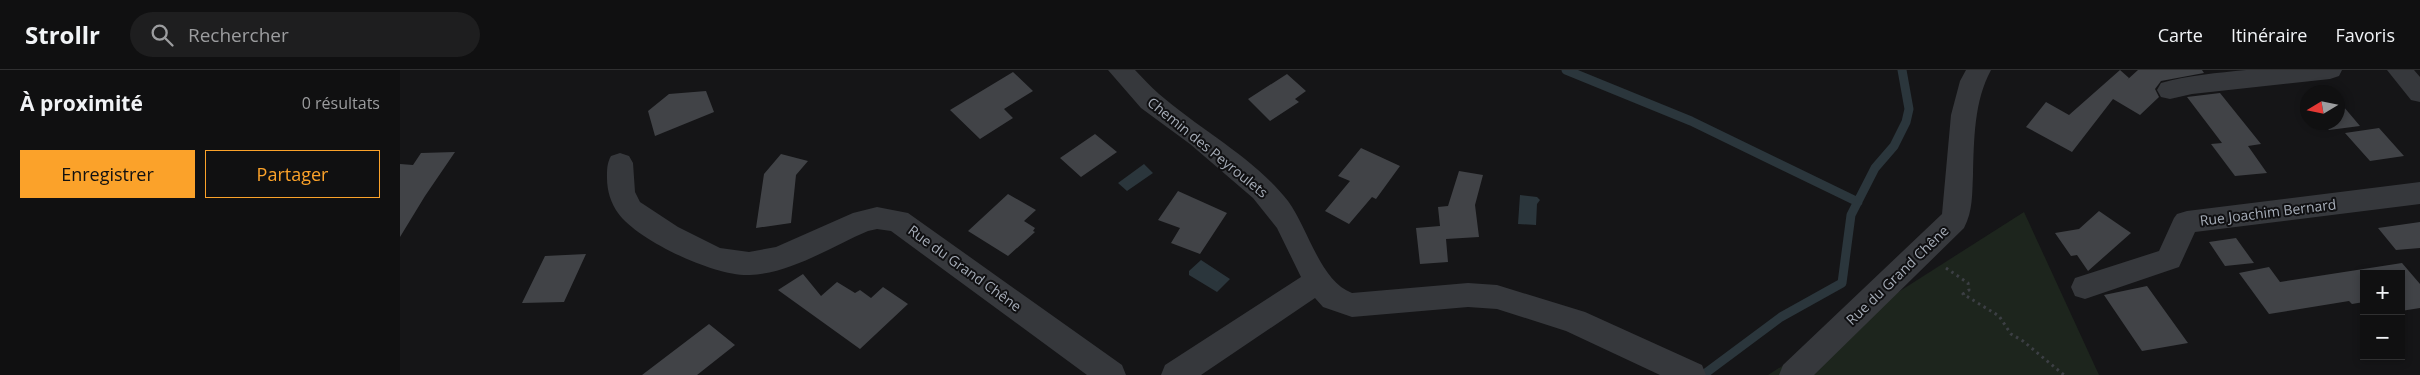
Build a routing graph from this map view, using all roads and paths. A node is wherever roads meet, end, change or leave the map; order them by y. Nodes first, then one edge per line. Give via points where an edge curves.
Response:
1 (1120, 70) edge
2 (1979, 70) edge
3 (2330, 70) edge
4 (2399, 70) edge
5 (2170, 90) dead end
6 (2420, 93) edge
7 (620, 163) dead end
8 (2420, 193) edge
9 (1940, 232) junction
10 (1317, 281) junction
11 (2085, 287) dead end
12 (1688, 374) edge
13 (1111, 375) edge
14 (1176, 375) edge
15 (1794, 375) edge
16 (2064, 375) edge

1 - 10 street, Chemin des Peyroulets via 1150,101 1263,190 1288,221
2 - 9 street, Rue du Grand Chêne via 1971,82 1965,103 1958,208 1954,220
3 - 5 street
4 - 6 street
7 - 13 street, Rue du Grand Chêne via 622,194 625,202 639,216 682,244 728,261 762,262 863,221 878,218 898,221
8 - 11 street, Rue Joachim Bernard via 2187,222 2181,228 2169,259
9 - 15 street, Rue du Grand Chêne
9 - 16 path via 1946,268 1968,283 1969,290 1963,294 1999,316 2011,334
10 - 12 street via 1333,298 1352,305 1474,295 1521,302 1575,321
10 - 14 street

